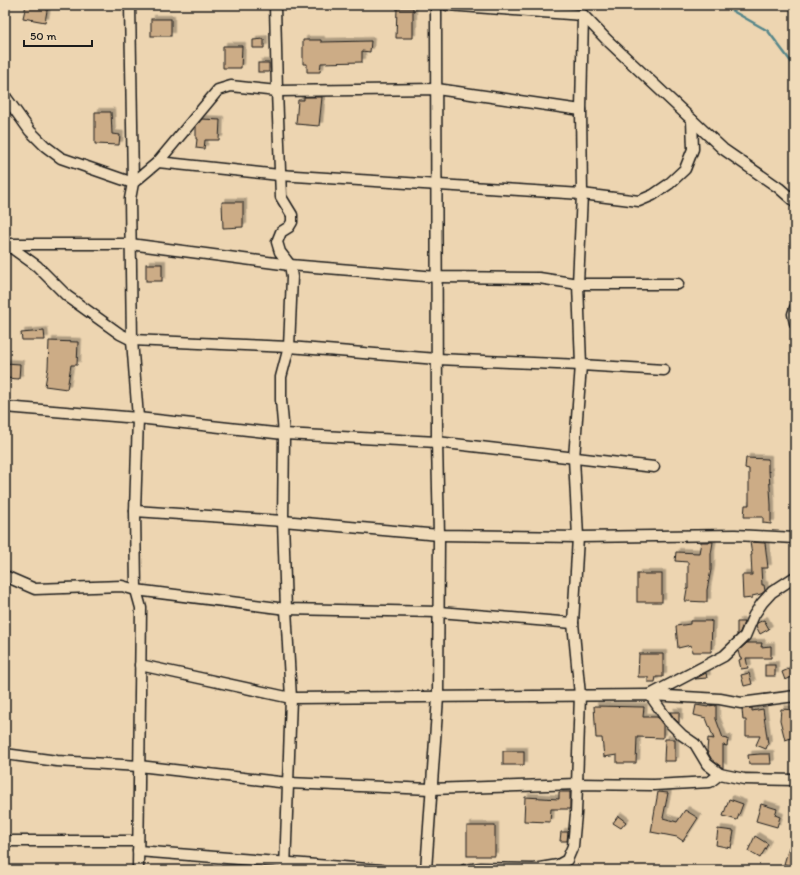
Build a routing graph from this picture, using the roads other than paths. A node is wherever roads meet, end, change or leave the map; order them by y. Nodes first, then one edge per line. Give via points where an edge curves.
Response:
1 (130, 5) edge
2 (275, 5) edge
3 (436, 5) edge
4 (447, 5) edge
5 (583, 14) junction
6 (437, 89) junction
7 (277, 91) junction
8 (5, 96) edge
9 (581, 110) junction
10 (692, 120) junction
11 (158, 162) junction
12 (279, 175) junction
13 (133, 183) junction
14 (437, 186) junction
15 (582, 194) junction
16 (795, 202) edge
17 (6, 244) edge
18 (130, 244) junction
19 (290, 265) junction
20 (437, 277) junction
21 (578, 284) junction
22 (678, 284) dead end
23 (795, 308) edge
24 (795, 323) edge
25 (132, 340) junction
26 (290, 347) junction
27 (437, 359) junction
28 (581, 365) junction
29 (664, 370) dead end
30 (5, 407) edge
31 (138, 418) junction
32 (284, 434) junction
33 (437, 442) junction
34 (574, 458) junction
35 (654, 467) dead end
36 (135, 511) junction
37 (283, 521) junction
38 (439, 535) junction
39 (578, 537) junction
40 (795, 538) edge
41 (5, 576) edge
42 (795, 577) edge
43 (136, 590) junction
44 (286, 609) junction
45 (438, 612) junction
46 (573, 623) junction
47 (140, 665) junction
48 (650, 695) junction
49 (580, 696) junction
50 (795, 696) edge
51 (438, 697) junction
52 (291, 698) junction
53 (5, 754) edge
54 (139, 766) junction
55 (720, 774) junction
56 (795, 780) edge
57 (288, 783) junction
58 (577, 784) junction
59 (431, 789) junction
60 (5, 841) edge
61 (138, 846) junction
62 (285, 866) edge
63 (138, 870) edge
64 (381, 870) edge
65 (426, 870) edge
66 (465, 870) edge

1 - 13 street
2 - 7 street
3 - 6 street
4 - 5 street
5 - 9 street
5 - 10 street
6 - 7 street
6 - 9 street
6 - 14 street
7 - 11 street via 231,86 218,90
7 - 12 street
8 - 13 street via 30,130 61,158
9 - 15 street
10 - 15 street via 693,149 685,169 653,195 639,201
10 - 16 street via 723,149
11 - 12 street
11 - 13 street
12 - 14 street
12 - 19 street via 281,197 292,215 292,222 281,232 277,242 280,252
13 - 18 street via 130,200
14 - 15 street
14 - 20 street
15 - 21 street
17 - 18 street
17 - 25 street via 37,266 67,296
18 - 19 street
18 - 25 street
19 - 20 street
19 - 26 street
20 - 21 street via 538,278
20 - 27 street
21 - 22 street
21 - 28 street
23 - 24 street
25 - 26 street
25 - 31 street
26 - 27 street
26 - 32 street via 281,378
27 - 28 street
27 - 33 street
28 - 29 street
28 - 34 street
30 - 31 street
31 - 32 street
31 - 36 street
32 - 33 street
32 - 37 street
33 - 34 street
33 - 38 street
34 - 35 street
34 - 39 street
36 - 37 street
36 - 43 street
37 - 38 street
37 - 44 street
38 - 39 street
38 - 45 street
39 - 40 street via 735,535
39 - 46 street
41 - 43 street via 35,589 122,586
42 - 48 street via 772,592 762,603 754,614 745,636 724,656
43 - 44 street
43 - 47 street via 141,608
44 - 45 street
44 - 52 street
45 - 46 street
45 - 51 street
46 - 49 street
47 - 52 street
47 - 54 street
48 - 49 street
48 - 50 street via 720,699 741,703
48 - 55 street via 669,722 696,744 707,764
49 - 51 street
49 - 58 street
51 - 52 street
51 - 59 street
52 - 57 street
53 - 54 street via 57,761
54 - 57 street
54 - 61 street
55 - 56 street via 744,779
55 - 58 street via 710,782 654,785
57 - 59 street
57 - 62 street
58 - 59 street
58 - 66 street via 574,846 567,860 558,865 534,869
59 - 65 street
60 - 61 street
61 - 62 street
61 - 63 street
62 - 64 street

